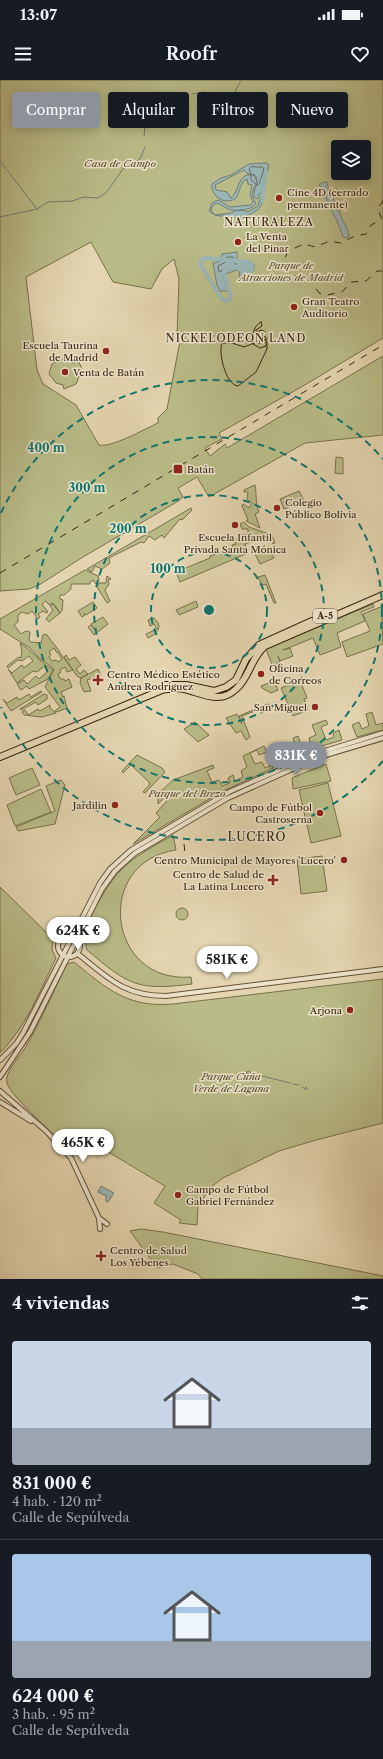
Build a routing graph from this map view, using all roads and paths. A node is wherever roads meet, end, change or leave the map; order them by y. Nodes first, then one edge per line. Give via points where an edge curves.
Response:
1 (383, 590) edge
2 (383, 595) edge
3 (266, 643) junction
4 (383, 733) edge
5 (383, 738) edge
6 (0, 754) edge
7 (0, 757) edge
8 (74, 937) junction
9 (78, 954) junction
10 (64, 956) junction
11 (383, 969) edge
12 (0, 1060) edge
13 (0, 1077) edge
14 (0, 1091) edge
15 (0, 1102) edge
16 (40, 1126) junction
17 (99, 1218) junction
18 (107, 1224) dead end
19 (100, 1228) dead end

1 - 3 highway, A-5
2 - 3 highway, A-5
3 - 6 highway via 258,645 250,653 236,680 226,687 214,691 186,685 164,685
3 - 7 highway via 255,657 242,683 230,694 210,697 180,688 162,690
4 - 8 street via 318,752 229,792 131,850 110,869 100,883
5 - 8 street via 319,757 228,798 135,853 115,871
8 - 9 street via 80,945
8 - 10 street
8 - 10 street via 64,936 59,942 58,950
9 - 10 street via 71,958
9 - 11 street via 115,983 136,993 151,996
10 - 12 street via 23,1033
10 - 13 street via 30,1032
14 - 16 street
15 - 16 street
16 - 17 street via 71,1158
17 - 18 street
17 - 19 street

